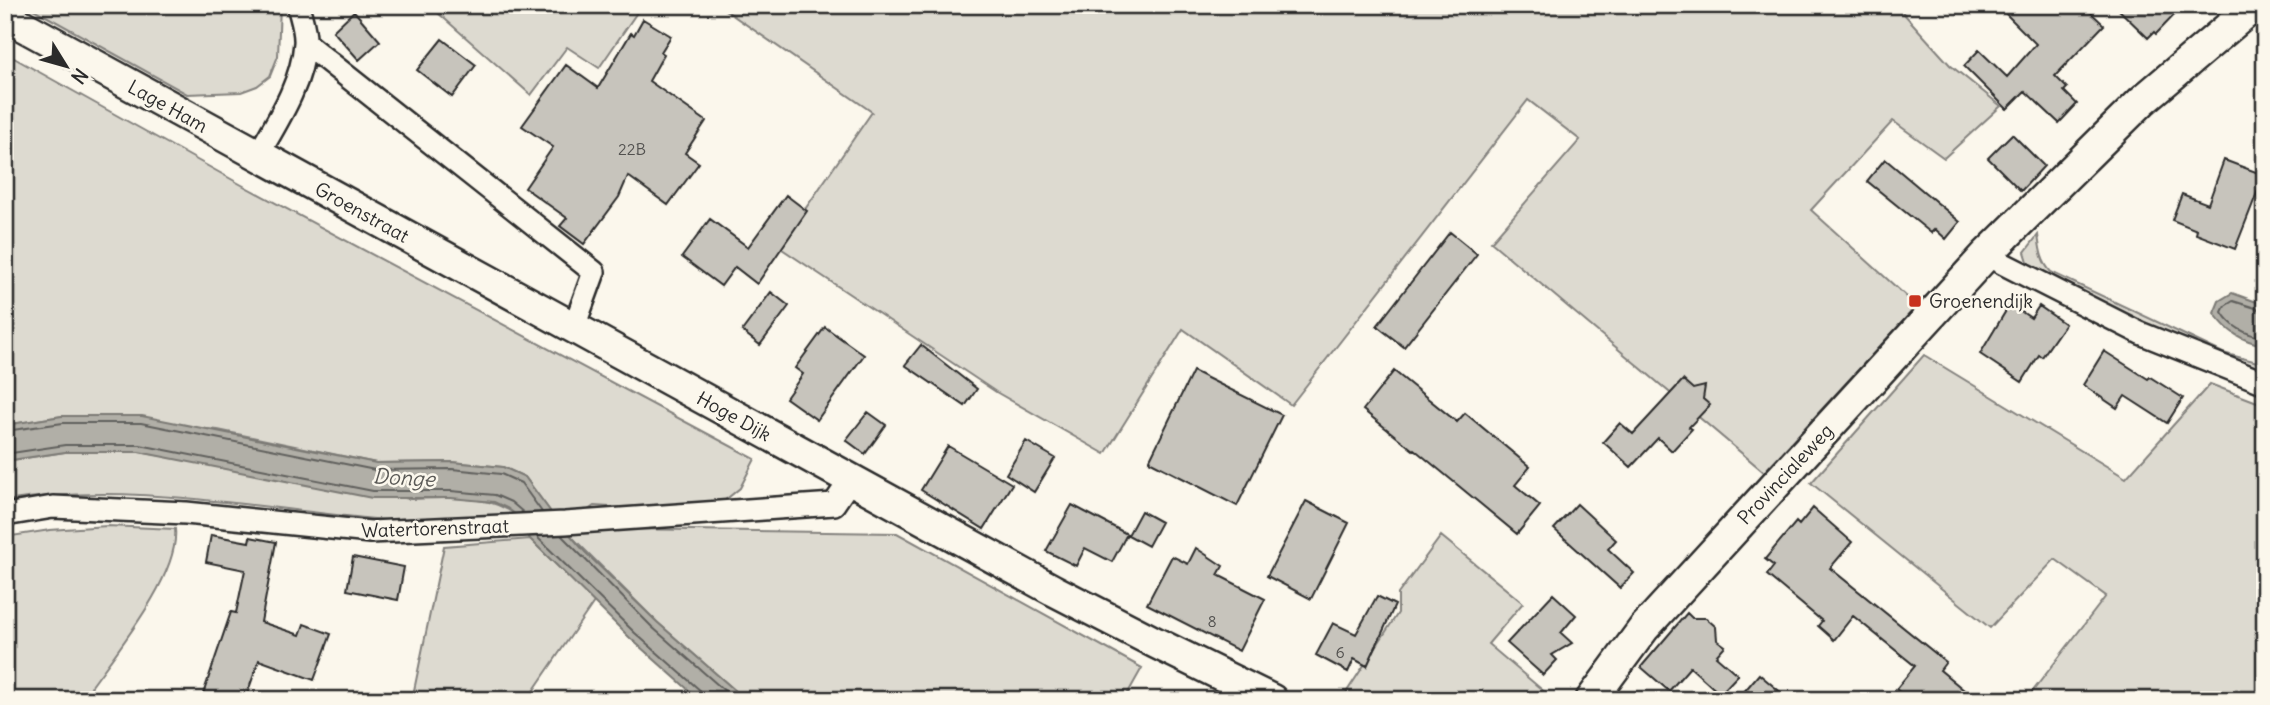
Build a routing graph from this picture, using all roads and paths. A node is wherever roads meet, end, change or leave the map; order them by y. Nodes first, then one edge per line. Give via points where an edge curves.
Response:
1 (298, 5) edge
2 (2255, 5) edge
3 (5, 16) edge
4 (305, 43) junction
5 (258, 155) junction
6 (1986, 255) junction
7 (575, 327) junction
8 (2265, 383) edge
9 (851, 478) junction
10 (5, 514) edge
11 (1272, 700) edge
12 (1591, 700) edge

1 - 4 street
2 - 6 street, Provincialeweg via 2142,102
3 - 5 street, Lage Ham
4 - 5 street via 289,101
4 - 7 street via 594,272
5 - 7 street, Groenstraat
6 - 8 street via 2140,333
6 - 12 street, Provincialeweg via 1644,628
7 - 9 street, Hoge Dijk
9 - 10 street, Watertorenstraat via 834,504 370,532 187,513 53,507
9 - 11 street, Hoge Dijk via 1099,614

